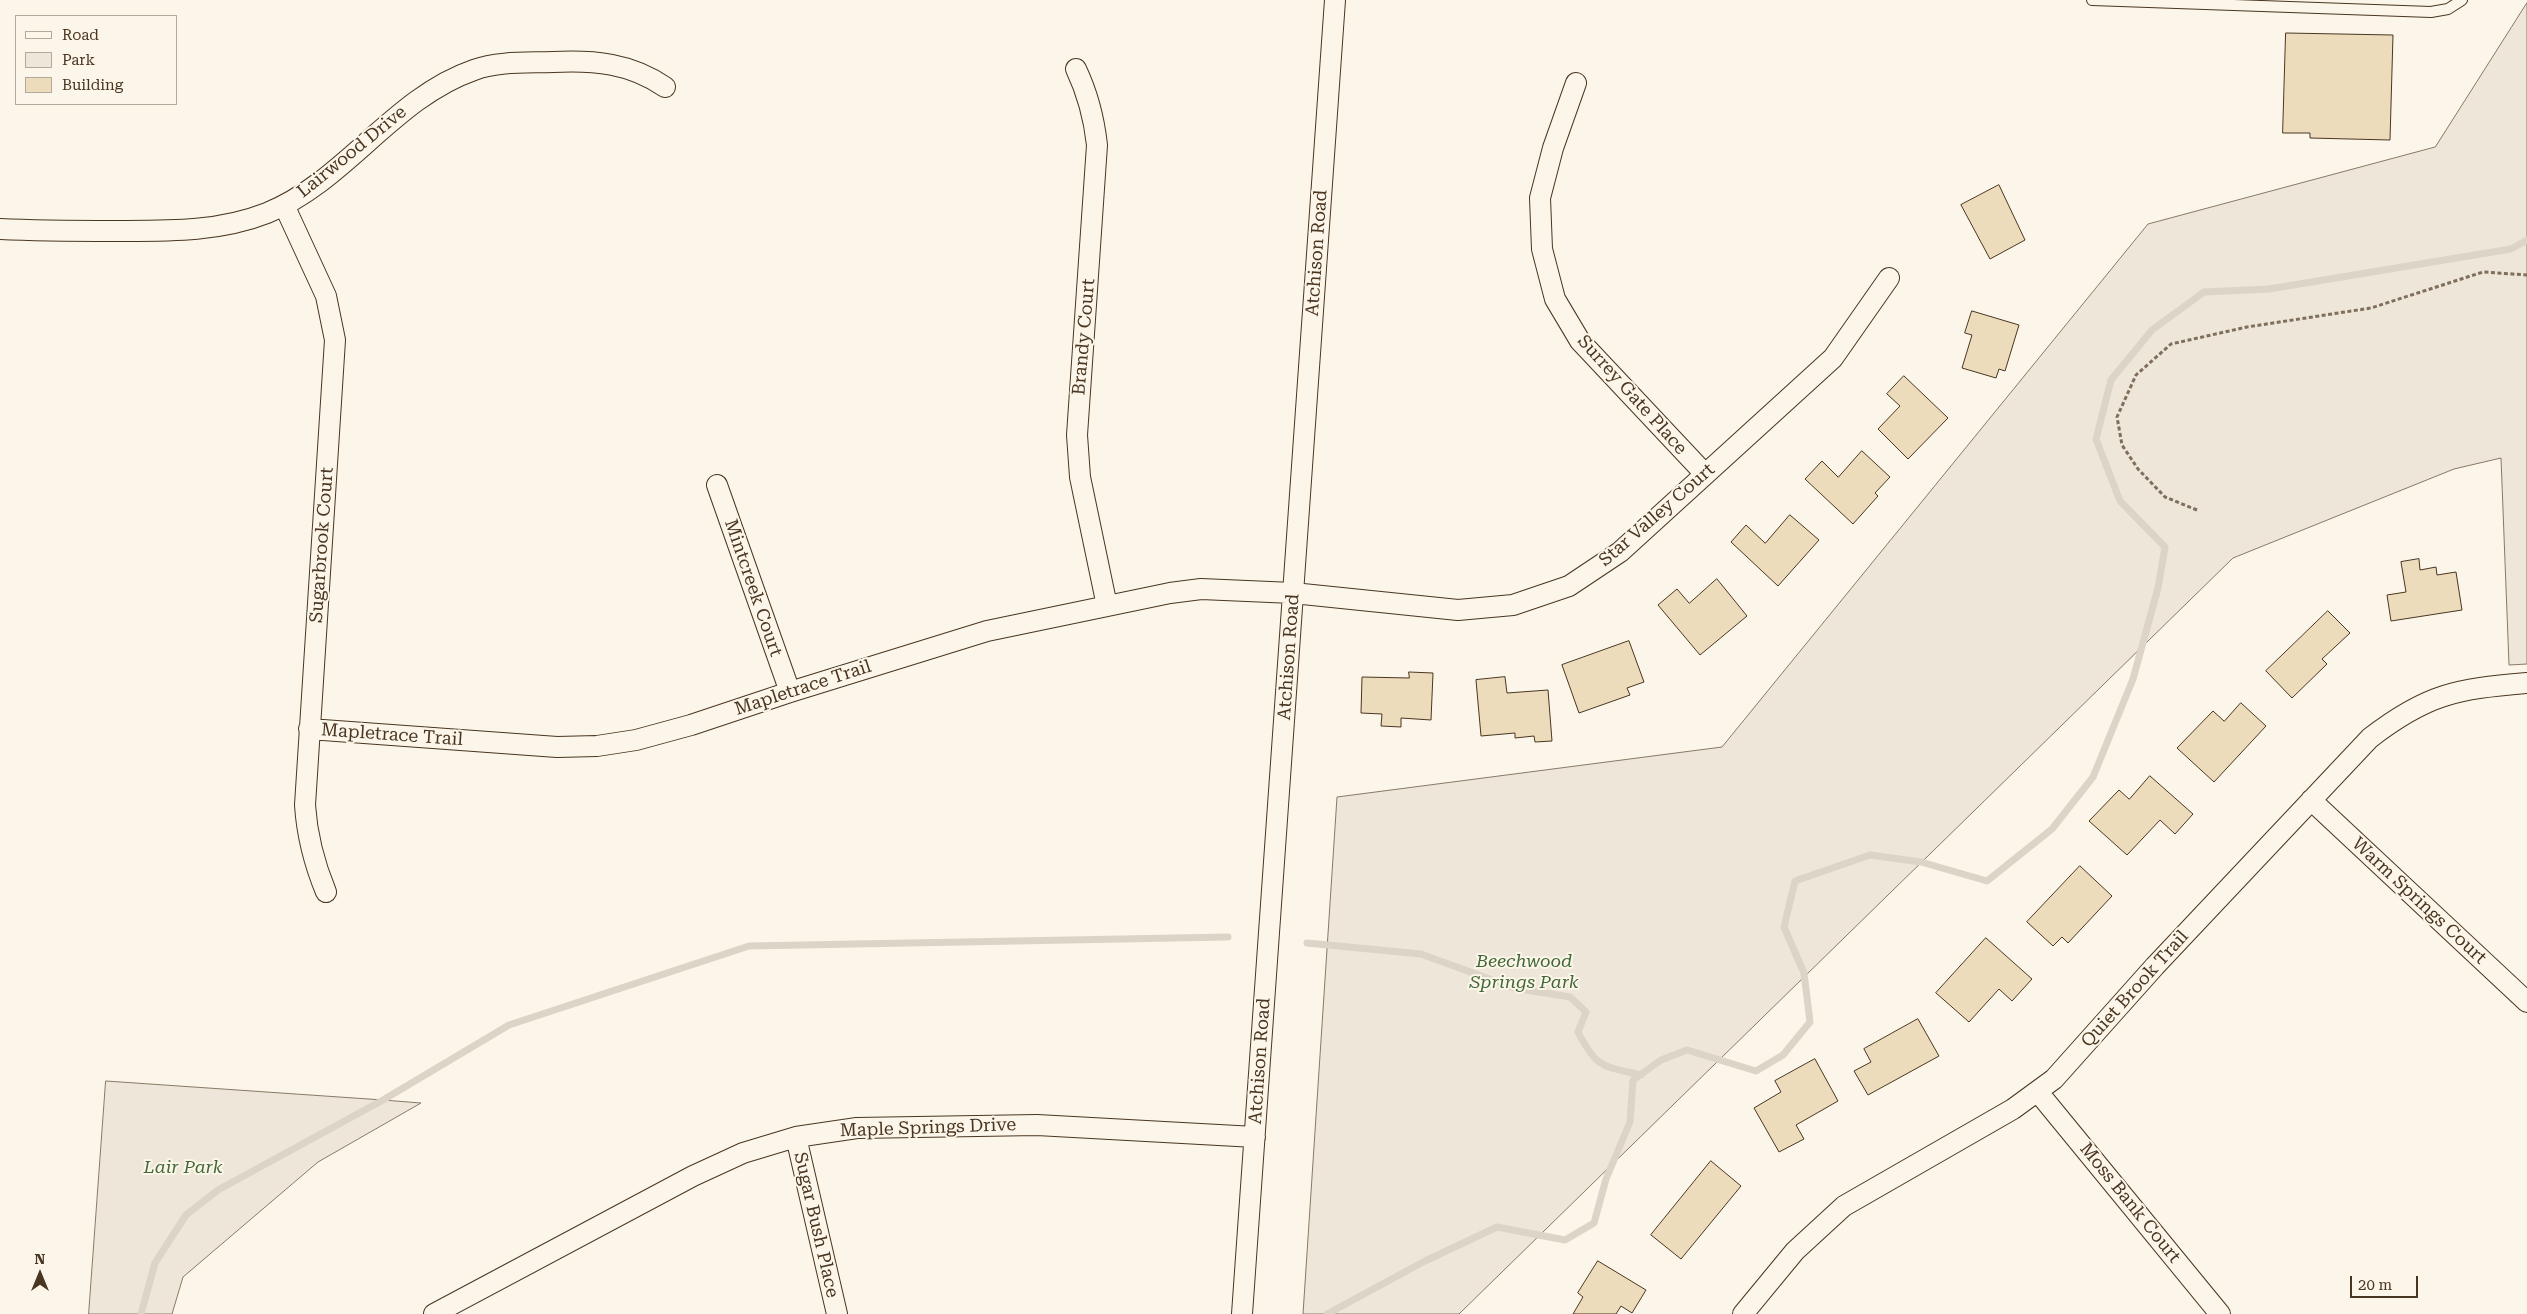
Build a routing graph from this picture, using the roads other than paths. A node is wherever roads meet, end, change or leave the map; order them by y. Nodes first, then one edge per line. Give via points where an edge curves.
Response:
1 (1334, 0) edge
2 (2092, 0) edge
3 (2462, 0) edge
4 (2154, 2) edge
5 (1076, 69) dead end
6 (1576, 82) dead end
7 (665, 87) dead end
8 (284, 205) junction
9 (0, 229) edge
10 (1889, 278) dead end
11 (1704, 474) junction
12 (717, 485) dead end
13 (1293, 593) junction
14 (1107, 606) junction
15 (2527, 683) edge
16 (790, 692) junction
17 (310, 729) junction
18 (2311, 800) junction
19 (326, 892) dead end
20 (2527, 1002) edge
21 (2038, 1092) junction
22 (796, 1137) junction
23 (1255, 1137) junction
24 (434, 1314) edge
25 (837, 1314) edge
26 (1242, 1314) edge
27 (1743, 1314) edge
28 (2220, 1314) edge

1 - 13 street, Atchison Road
2 - 4 lane
3 - 4 lane via 2448,9 2431,12
5 - 14 street, Brandy Court via 1094,117 1097,145 1077,435 1080,477
6 - 11 street, Surrey Gate Place via 1552,148 1540,198 1542,249 1556,299 1580,341
7 - 8 street, Lairwood Drive via 634,70 603,62 498,64 476,69 450,80 414,102 312,189
8 - 9 street, Lairwood Drive via 232,224 184,230
8 - 17 street, Sugarbrook Court via 326,296 335,340
10 - 11 street, Star Valley Court via 1833,358
11 - 13 street, Star Valley Court via 1620,552 1568,586 1513,606 1458,610
12 - 16 street, Mintcreek Court
13 - 14 street, Mapletrace Trail via 1201,589
13 - 23 street, Atchison Road
14 - 16 street, Mapletrace Trail via 987,631
15 - 18 street, Quiet Brook Trail via 2474,687 2445,694 2398,716 2370,738
16 - 17 street, Mapletrace Trail via 691,725 636,740 597,746 557,747
17 - 19 street, Sugarbrook Court via 305,805 307,834 314,865
18 - 20 street, Warm Springs Court
18 - 21 street, Quiet Brook Trail via 2054,1079
21 - 27 street, Quiet Brook Trail via 1844,1206 1795,1251
21 - 28 street, Moss Bank Court
22 - 23 street, Maple Springs Drive via 857,1128 1037,1125
22 - 24 street, Maple Springs Drive via 743,1153 693,1176
22 - 25 street, Sugar Bush Place
23 - 26 street, Atchison Road

